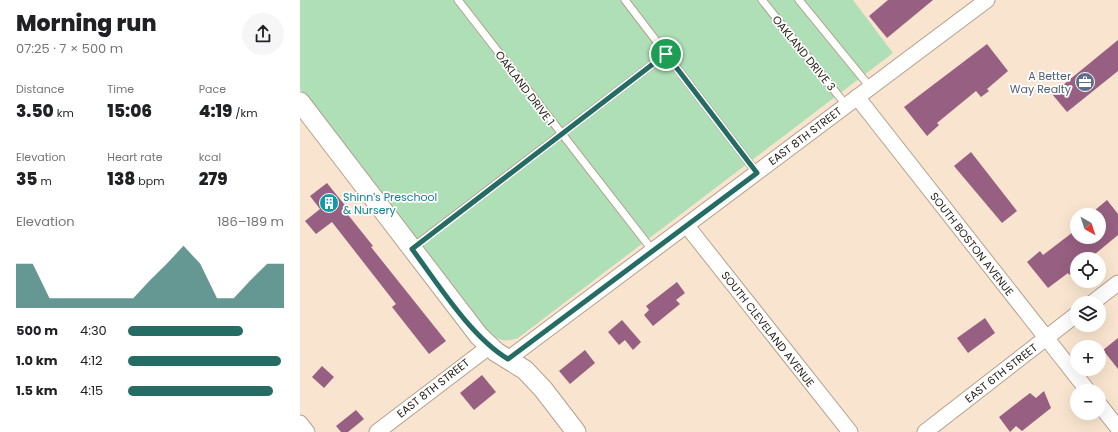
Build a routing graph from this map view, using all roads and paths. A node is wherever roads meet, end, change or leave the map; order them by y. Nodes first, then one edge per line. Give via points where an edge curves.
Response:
1 (458, 0) edge
2 (624, 0) edge
3 (762, 0) edge
4 (799, 0) edge
5 (987, 0) edge
6 (666, 54) junction
7 (870, 87) junction
8 (851, 101) junction
9 (300, 102) edge
10 (561, 135) junction
11 (757, 173) junction
12 (687, 226) junction
13 (412, 249) junction
14 (653, 251) junction
15 (1118, 283) edge
16 (1101, 296) edge
17 (1070, 319) edge
18 (1046, 338) junction
19 (490, 346) junction
20 (508, 359) junction
21 (1082, 384) edge
22 (1106, 413) edge
23 (300, 423) edge
24 (1118, 428) edge
25 (307, 432) edge
26 (377, 432) edge
27 (576, 432) edge
28 (850, 432) edge
29 (925, 432) edge

1 - 10 lane, OAKLAND DRIVE 1
2 - 6 lane
3 - 8 lane, OAKLAND DRIVE 3
4 - 7 lane
5 - 7 street, EAST 8TH STREET
6 - 10 lane
6 - 11 lane
7 - 8 street, EAST 8TH STREET
8 - 11 street, EAST 8TH STREET
8 - 18 street, SOUTH BOSTON AVENUE
9 - 13 street
10 - 13 lane
10 - 14 lane, OAKLAND DRIVE 1
11 - 12 street, EAST 8TH STREET
12 - 14 street, EAST 8TH STREET
12 - 28 street, SOUTH CLEVELAND AVENUE
13 - 19 street via 479,336
14 - 20 street, EAST 8TH STREET
15 - 16 street
17 - 18 street, EAST 6TH STREET
18 - 21 street, SOUTH BOSTON AVENUE
18 - 29 street, EAST 6TH STREET
19 - 20 street
19 - 26 street, EAST 8TH STREET
20 - 27 street via 525,370 544,389
22 - 24 street
23 - 25 street

